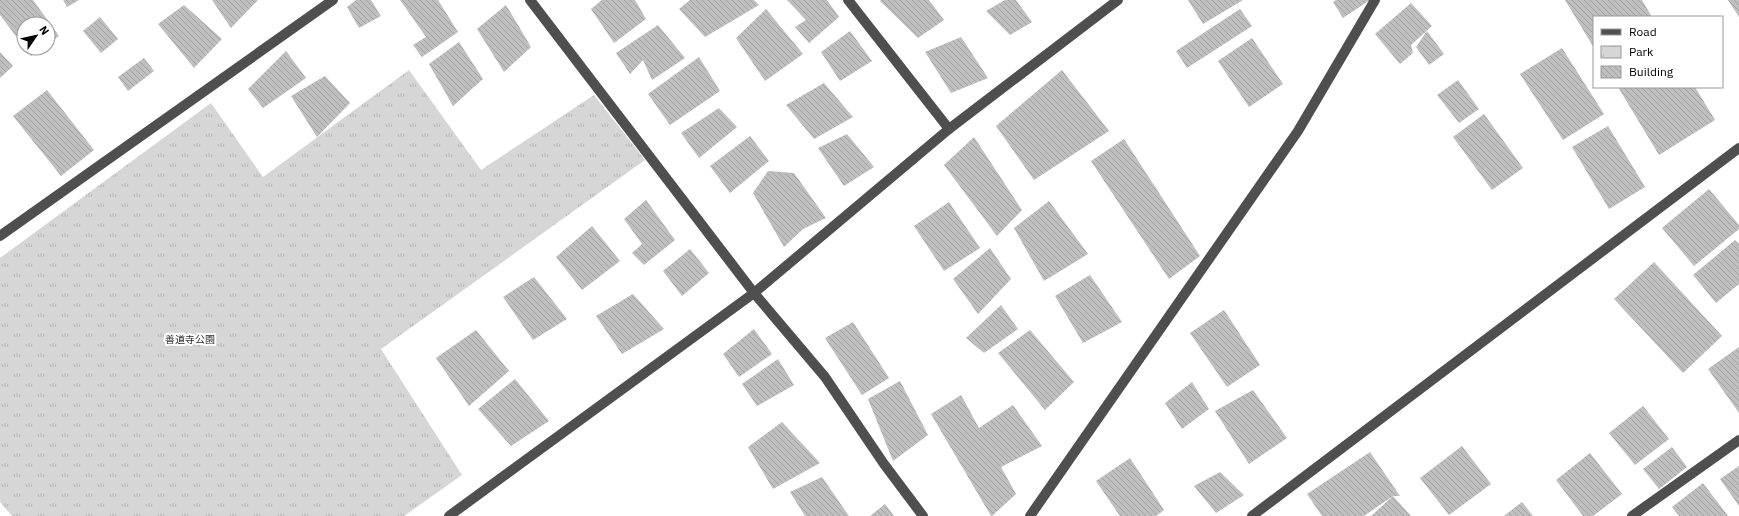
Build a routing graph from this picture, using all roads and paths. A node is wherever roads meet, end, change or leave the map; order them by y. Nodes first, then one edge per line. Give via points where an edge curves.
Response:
1 (333, 0) edge
2 (530, 0) edge
3 (848, 0) edge
4 (1118, 0) edge
5 (1375, 0) edge
6 (949, 130) junction
7 (1739, 148) edge
8 (0, 236) edge
9 (754, 293) junction
10 (1739, 440) edge
11 (449, 516) edge
12 (923, 516) edge
13 (1030, 516) edge
14 (1252, 516) edge
15 (1632, 516) edge

1 - 8 street
2 - 9 street
3 - 6 street
4 - 6 street
5 - 13 street via 1298,131
6 - 9 street
7 - 14 street
9 - 11 street
9 - 12 street via 825,377
10 - 15 street

